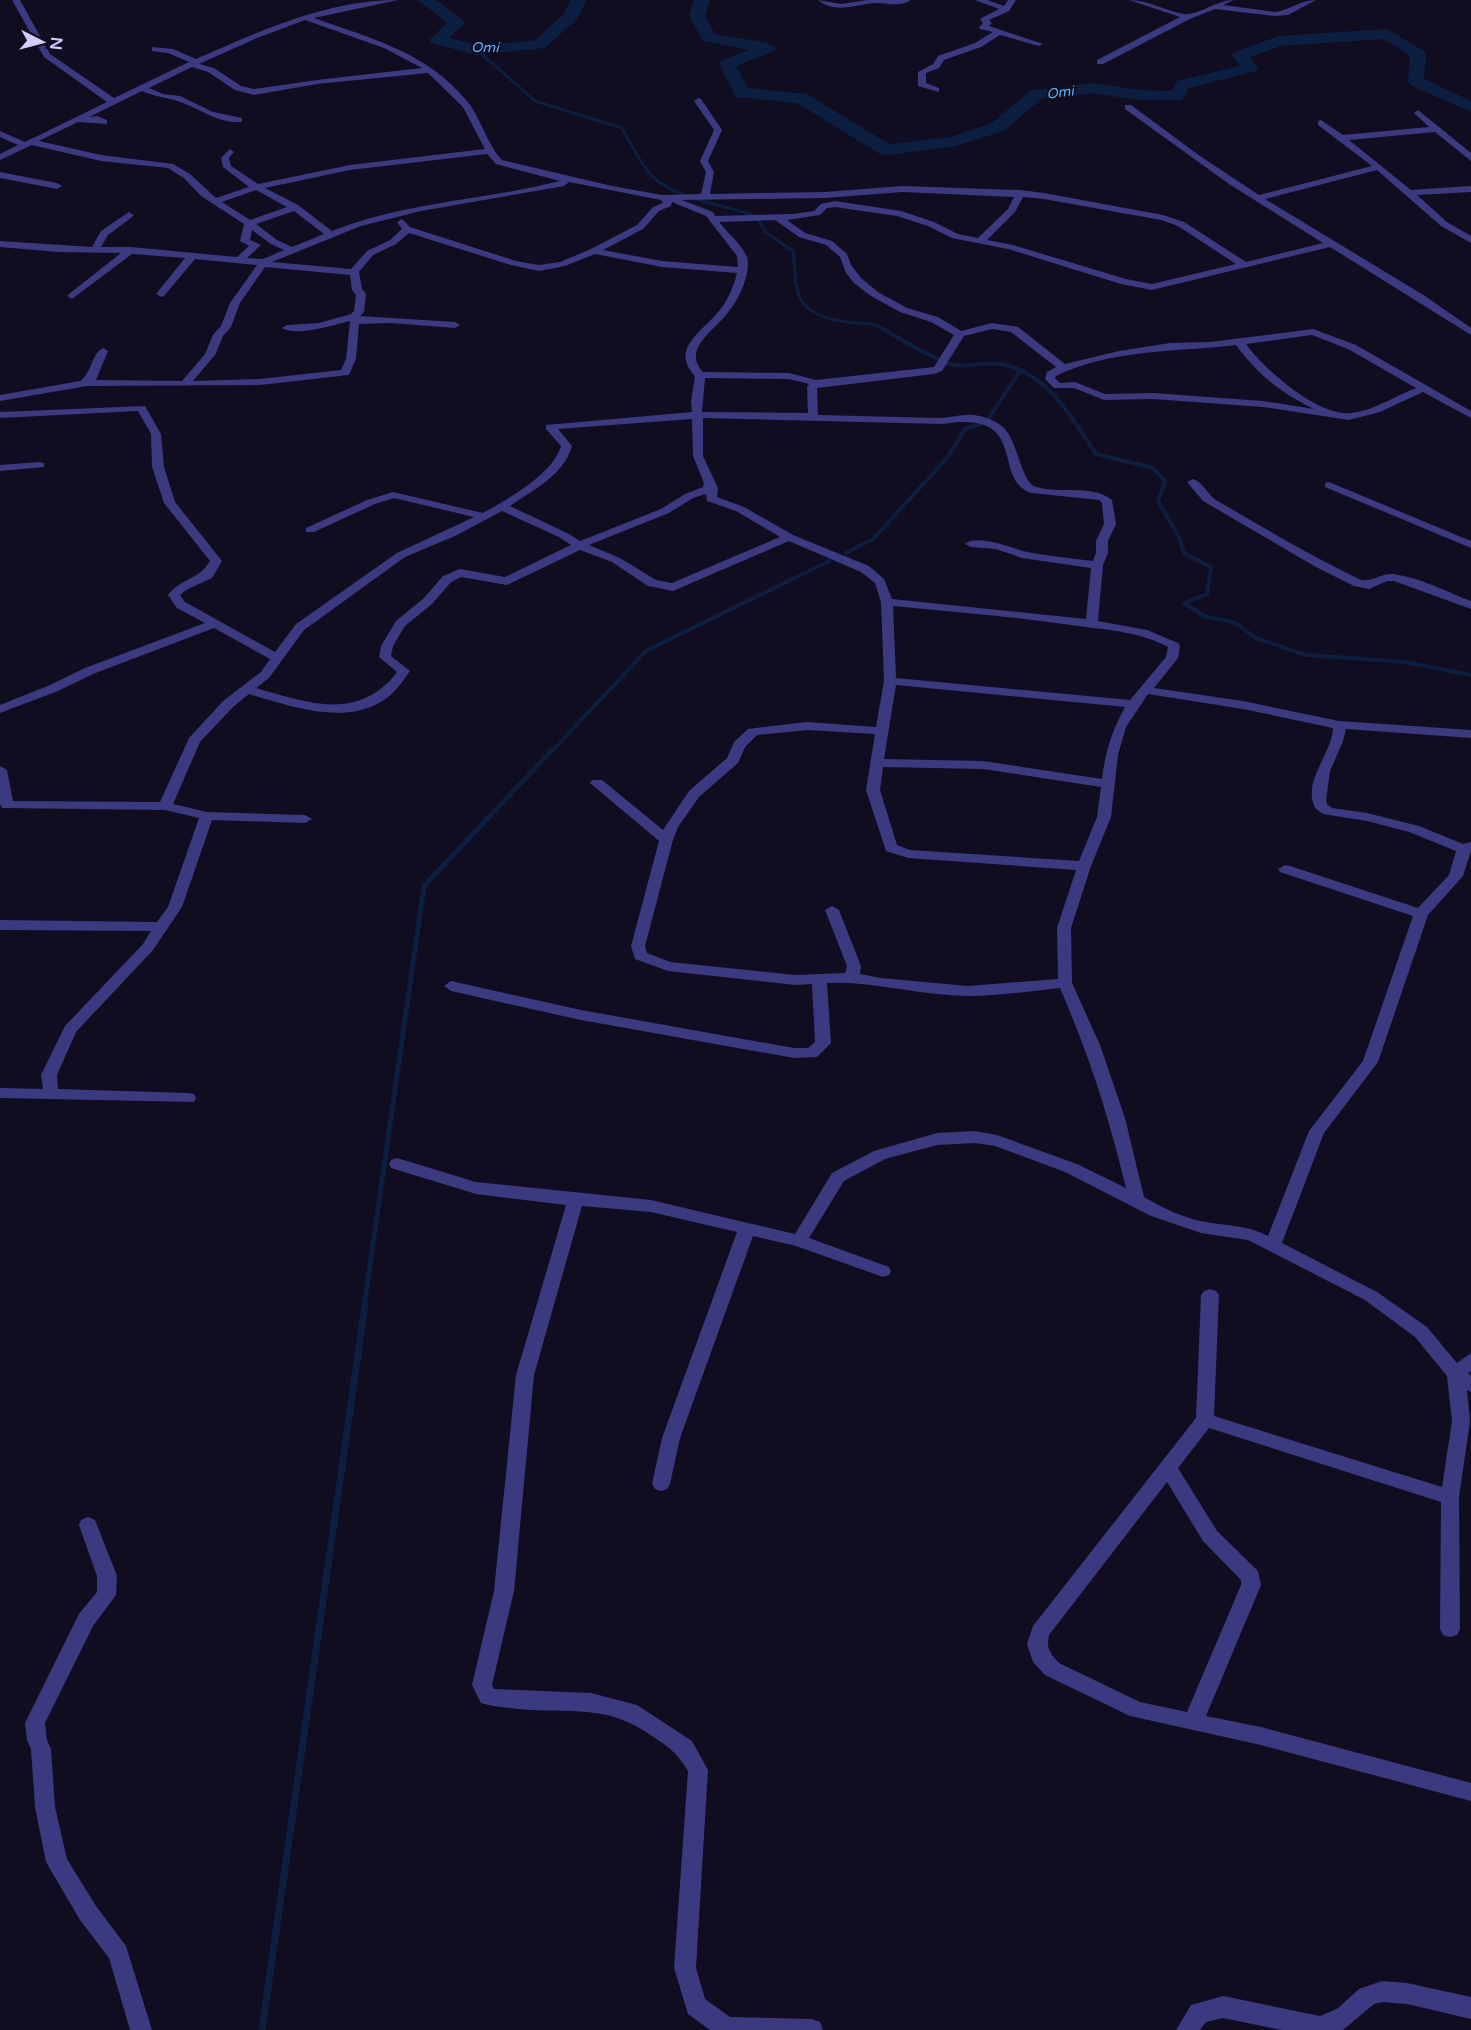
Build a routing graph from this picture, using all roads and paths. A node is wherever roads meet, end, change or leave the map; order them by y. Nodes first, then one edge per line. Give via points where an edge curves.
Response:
1 (16, 0) edge
2 (394, 0) edge
3 (822, 0) edge
4 (907, 0) edge
5 (979, 0) edge
6 (1012, 0) edge
7 (1133, 0) edge
8 (1230, 0) edge
9 (1312, 0) edge
10 (1216, 7) junction
11 (1006, 9) junction
12 (304, 17) junction
13 (1187, 17) junction
14 (999, 32) junction
15 (1039, 44) dead end
16 (155, 49) dead end
17 (1100, 62) dead end
18 (194, 63) junction
19 (429, 70) junction
20 (143, 88) junction
21 (936, 90) dead end
22 (698, 101) dead end
23 (113, 102) junction
24 (1128, 107) dead end
25 (1418, 113) dead end
26 (76, 120) junction
27 (239, 120) dead end
28 (104, 122) dead end
29 (1321, 123) dead end
30 (1437, 129) junction
31 (0, 134) edge
32 (1341, 138) junction
33 (28, 143) junction
34 (488, 151) junction
35 (230, 152) dead end
36 (0, 157) edge
37 (1471, 158) edge
38 (1379, 167) junction
39 (0, 175) edge
40 (566, 178) junction
41 (57, 186) dead end
42 (254, 186) junction
43 (1471, 189) edge
44 (1020, 193) junction
45 (1407, 193) junction
46 (705, 196) junction
47 (664, 197) junction
48 (1258, 198) junction
49 (215, 201) junction
50 (295, 207) junction
51 (129, 215) dead end
52 (395, 216) junction
53 (777, 217) junction
54 (712, 219) junction
55 (249, 223) junction
56 (407, 229) junction
57 (331, 235) junction
58 (1471, 240) edge
59 (980, 241) junction
60 (0, 244) edge
61 (1331, 244) junction
62 (95, 250) junction
63 (131, 250) junction
64 (291, 250) junction
65 (594, 250) junction
66 (193, 255) junction
67 (240, 259) junction
68 (262, 263) junction
69 (1243, 264) junction
70 (741, 270) junction
71 (354, 272) junction
72 (161, 294) dead end
73 (72, 296) dead end
74 (355, 316) junction
75 (455, 325) dead end
76 (287, 328) dead end
77 (1471, 332) edge
78 (960, 334) junction
79 (1238, 340) junction
80 (103, 351) dead end
81 (1063, 368) junction
82 (700, 375) junction
83 (86, 383) junction
84 (816, 383) junction
85 (185, 384) junction
86 (1422, 389) junction
87 (151, 396) junction
88 (0, 398) edge
89 (0, 415) edge
90 (698, 415) junction
91 (1471, 415) edge
92 (1334, 416) junction
93 (811, 418) junction
94 (40, 465) dead end
95 (0, 468) edge
96 (1193, 482) dead end
97 (710, 483) junction
98 (1329, 485) dead end
99 (502, 507) junction
100 (483, 516) junction
101 (310, 530) dead end
102 (789, 537) junction
103 (971, 544) dead end
104 (578, 545) junction
105 (1471, 545) edge
106 (1097, 565) junction
107 (887, 602) junction
108 (1471, 605) edge
109 (1092, 623) junction
110 (215, 624) junction
111 (277, 658) junction
112 (890, 681) junction
113 (247, 688) junction
114 (1144, 690) junction
115 (1133, 704) junction
116 (0, 709) edge
117 (1339, 725) junction
118 (883, 731) junction
119 (1471, 734) edge
120 (878, 763) junction
121 (0, 770) edge
122 (597, 783) dead end
123 (1107, 784) junction
124 (165, 806) junction
125 (207, 816) junction
126 (305, 819) dead end
127 (666, 840) junction
128 (1467, 847) edge
129 (1084, 866) junction
130 (1285, 869) dead end
131 (832, 910) dead end
132 (1421, 914) junction
133 (0, 925) edge
134 (160, 927) junction
135 (852, 977) junction
136 (819, 979) junction
137 (1065, 983) junction
138 (452, 986) dead end
139 (0, 1094) edge
140 (51, 1095) junction
141 (188, 1098) dead end
142 (397, 1164) dead end
143 (576, 1200) junction
144 (1137, 1200) junction
145 (747, 1229) junction
146 (799, 1241) junction
147 (1273, 1245) junction
148 (883, 1271) dead end
149 (1210, 1295) dead end
150 (1471, 1360) edge
151 (1464, 1380) edge
152 (1206, 1419) junction
153 (1167, 1468) junction
154 (661, 1484) dead end
155 (1450, 1497) junction
156 (88, 1525) dead end
157 (1450, 1629) dead end
158 (1193, 1722) junction
159 (1471, 1792) edge
160 (1471, 2008) edge
161 (141, 2030) edge
162 (812, 2030) edge
163 (1187, 2030) edge

1 - 23 street via 47,54
2 - 12 street
3 - 4 street via 836,6 855,6 875,0 891,4
5 - 11 street
6 - 11 street
7 - 13 street
8 - 10 street
9 - 10 street via 1275,14
10 - 13 street
11 - 14 street via 984,19 988,23 983,27
12 - 18 street
12 - 19 street via 399,49
13 - 17 street
14 - 15 street
14 - 21 street via 978,45 941,58 936,66 922,72 921,84
16 - 18 street
18 - 19 street via 238,88 254,92
18 - 20 street
19 - 34 street via 467,107
20 - 23 street
20 - 27 street via 210,114
22 - 46 street via 718,130 704,161 710,172
23 - 26 street
24 - 48 street via 1176,145
25 - 30 street
26 - 28 street
26 - 33 street
29 - 32 street
30 - 32 street
30 - 37 street
31 - 33 street
32 - 38 street
33 - 36 street
33 - 49 street via 101,158 170,166
34 - 40 street via 499,162
34 - 42 street via 357,167
35 - 42 street via 225,158 227,167
38 - 45 street
38 - 48 street
39 - 41 street
40 - 47 street
40 - 52 street via 564,183
42 - 49 street
42 - 50 street
43 - 45 street
44 - 46 street via 902,189 825,195
44 - 59 street via 1012,210
44 - 69 street via 1163,218 1181,224
45 - 58 street via 1444,224
46 - 47 street
47 - 54 street via 696,206
47 - 65 street via 668,204 656,209 640,227
48 - 61 street
49 - 55 street
50 - 55 street
50 - 57 street
51 - 62 street via 104,233
52 - 56 street
52 - 57 street
53 - 54 street
53 - 59 street via 817,213 824,206 835,204 898,213 955,236
53 - 78 street via 802,235 830,243 844,256 852,275 880,297
54 - 70 street via 742,256
55 - 64 street
55 - 67 street via 244,241 256,245
56 - 65 street via 539,268 562,264
56 - 71 street via 393,242 370,253
57 - 64 street
59 - 69 street via 1152,287
60 - 62 street
61 - 69 street
61 - 77 street
62 - 63 street
63 - 66 street
63 - 73 street
64 - 68 street
65 - 70 street via 663,264
66 - 67 street
66 - 72 street
67 - 68 street
68 - 71 street
68 - 85 street via 235,303 210,355
70 - 82 street via 736,291 722,314 693,344 692,364
71 - 74 street via 357,290 362,294
74 - 75 street via 359,321
74 - 76 street via 319,326
74 - 85 street via 351,358 345,373 260,382
78 - 81 street via 992,326 1014,329
78 - 84 street via 938,369
79 - 81 street via 1119,354
79 - 86 street via 1313,332 1352,347
79 - 92 street via 1272,380
80 - 83 street
81 - 92 street via 1051,374 1050,379 1058,386 1075,385 1104,397 1153,396 1263,404
82 - 84 street via 789,376
82 - 90 street
83 - 87 street
83 - 88 street
84 - 93 street via 812,387
85 - 87 street
86 - 91 street
86 - 92 street via 1372,412
87 - 89 street
87 - 110 street via 158,467 170,503 216,561 208,575 174,595 180,605
90 - 93 street
90 - 97 street via 698,456
90 - 99 street via 550,427 567,446 564,456 549,474
93 - 106 street via 976,417 999,430 1012,449 1018,478 1024,485 1032,490 1102,496 1108,502 1110,524
94 - 95 street
96 - 108 street via 1207,499 1358,583 1370,585 1389,576
97 - 102 street via 711,499 740,509
97 - 104 street via 708,489 665,511
98 - 105 street
99 - 100 street
99 - 104 street
100 - 101 street via 393,495
100 - 111 street via 401,555 329,604 300,627
102 - 104 street via 673,587 652,583 616,560
102 - 107 street via 865,569 880,582
103 - 106 street
104 - 113 street via 507,580 460,573 447,579 400,624 385,657 404,671 388,691 365,706 330,709
106 - 109 street
107 - 109 street
107 - 112 street
109 - 114 street via 1137,630 1174,646 1172,658
110 - 111 street
110 - 116 street
111 - 113 street via 265,675
112 - 115 street
112 - 118 street
113 - 124 street via 194,741
114 - 115 street
114 - 117 street
115 - 123 street via 1117,736
117 - 119 street
117 - 128 street via 1340,735 1325,766 1320,805 1328,811 1414,828
118 - 120 street
118 - 127 street via 807,726 753,732 739,745 733,760 694,794
120 - 123 street via 983,765
120 - 129 street via 873,790 891,848 908,854
121 - 124 street via 7,805
122 - 127 street
123 - 129 street via 1104,817
124 - 125 street
125 - 126 street
125 - 134 street via 175,907
127 - 136 street via 638,946 640,956 668,966 715,973
128 - 132 street via 1456,876
129 - 137 street via 1064,928
130 - 132 street
131 - 135 street via 854,966
132 - 147 street via 1370,1062 1317,1131
133 - 134 street
134 - 140 street via 148,947 70,1030 49,1075
135 - 136 street
135 - 137 street via 968,991
136 - 138 street via 823,1043 812,1053 581,1015
137 - 144 street via 1117,1118
139 - 140 street
140 - 141 street
142 - 143 street via 476,1188
143 - 145 street via 651,1206
143 - 162 street via 525,1375 504,1591 482,1685 488,1697 591,1702 637,1714 685,1747 698,1770 685,1968 696,2006 726,2028
144 - 146 street via 1071,1168 998,1142 975,1137 937,1139 880,1155 838,1177
144 - 147 street via 1157,1212 1201,1227 1251,1234
145 - 146 street
145 - 154 street via 671,1438
146 - 148 street
147 - 151 street via 1371,1296 1421,1332
149 - 152 street
150 - 151 street
151 - 155 street
152 - 153 street
152 - 155 street
153 - 158 street via 1210,1536 1251,1577
153 - 158 street via 1040,1632 1037,1644 1040,1656 1052,1669 1137,1710
155 - 157 street
156 - 161 street via 107,1576 106,1595 86,1620 35,1723 45,1807 57,1862 118,1953
158 - 159 street via 1261,1736
160 - 163 street via 1391,1991 1376,1992 1333,2025 1320,2027 1223,2007 1199,2013

